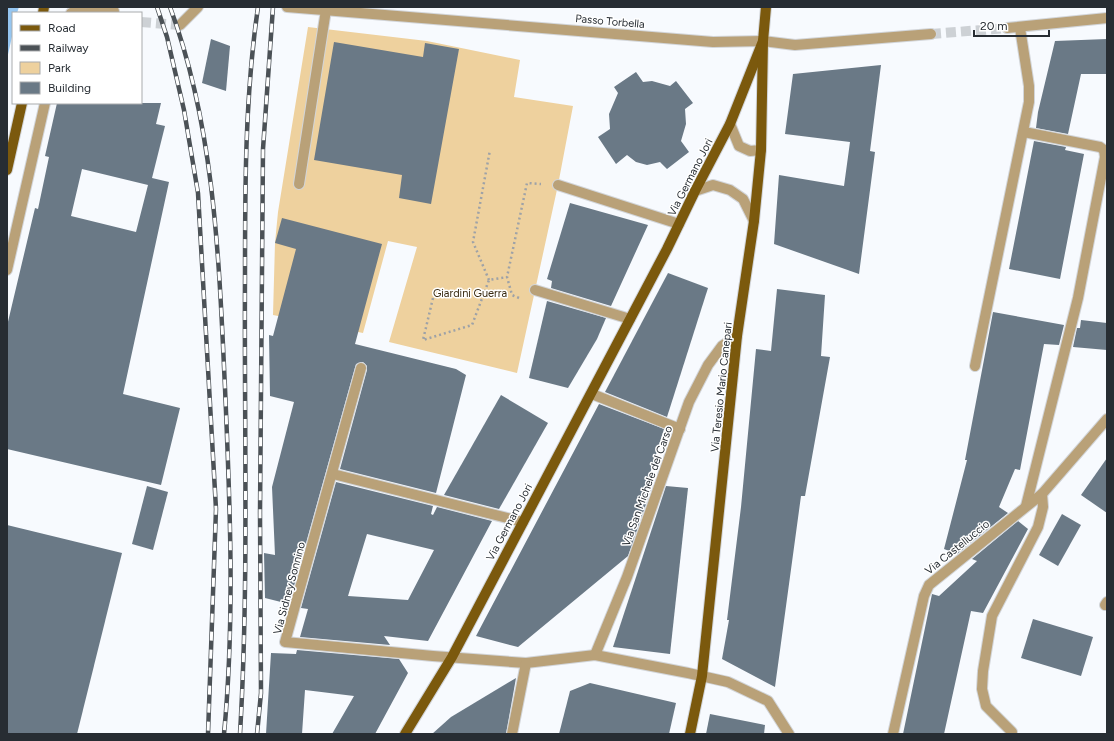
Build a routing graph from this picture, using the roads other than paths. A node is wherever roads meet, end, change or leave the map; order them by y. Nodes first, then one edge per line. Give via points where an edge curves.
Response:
1 (198, 7) edge
2 (287, 7) edge
3 (766, 7) edge
4 (117, 10) edge
5 (326, 10) junction
6 (74, 12) edge
7 (1107, 18) edge
8 (180, 25) dead end
9 (1007, 28) tunnel mouth
10 (1020, 28) junction
11 (931, 34) tunnel mouth
12 (763, 36) junction
13 (22, 104) edge
14 (45, 104) edge
15 (730, 124) junction
16 (1024, 132) junction
17 (761, 150) junction
18 (7, 170) edge
19 (299, 184) dead end
20 (558, 185) road end
21 (695, 191) junction
22 (754, 221) junction
23 (679, 224) junction
24 (7, 270) edge
25 (535, 290) road end
26 (630, 319) junction
27 (737, 336) junction
28 (975, 366) dead end
29 (361, 368) dead end
30 (592, 394) junction
31 (1107, 419) edge
32 (680, 429) junction
33 (333, 474) junction
34 (1042, 494) junction
35 (1026, 506) junction
36 (523, 522) junction
37 (595, 655) junction
38 (452, 657) junction
39 (526, 662) junction
40 (702, 676) junction
41 (1012, 732) dead end
42 (405, 734) edge
43 (512, 734) edge
44 (690, 734) edge
45 (789, 734) edge
46 (893, 734) edge

1 - 8 street
2 - 5 street, Passo Torbella
3 - 12 main road
4 - 6 street
5 - 12 street, Passo Torbella via 713,42
5 - 19 street
7 - 10 street
9 - 10 street
10 - 16 street via 1029,86
11 - 12 street, Passo Torbella via 795,45
12 - 15 main road, Via Germano Jori
12 - 17 main road, Via Teresio Mario Canepari
13 - 18 main road
14 - 24 street
15 - 17 street via 739,146 750,152
15 - 21 main road, Via Germano Jori
16 - 28 street
16 - 35 street via 1100,147 1104,150 1105,156 1078,298
17 - 22 main road, Via Teresio Mario Canepari
20 - 23 street
21 - 22 street via 713,185 730,190 743,199
21 - 23 main road, Via Germano Jori
22 - 27 main road, Via Teresio Mario Canepari
23 - 26 main road, Via Germano Jori
25 - 26 street
26 - 30 main road, Via Germano Jori
27 - 32 street, Via San Michele del Carso via 722,346 708,365 689,402
27 - 40 main road, Via Teresio Mario Canepari
29 - 33 street, Via Sidney Sonnino
30 - 32 street
30 - 36 main road, Via Germano Jori
31 - 34 street, Via Castelluccio
32 - 37 street, Via San Michele del Carso
33 - 36 street
33 - 38 street, Via Sidney Sonnino via 285,642
34 - 35 street, Via Castelluccio
34 - 41 street via 1038,527 992,616 983,672 982,689 986,706
35 - 46 street, Via Castelluccio via 929,586 924,596
36 - 38 main road, Via Germano Jori
37 - 39 street
37 - 40 street
38 - 39 street
38 - 42 main road, Via Germano Jori
39 - 43 street
40 - 44 main road, Via Teresio Mario Canepari
40 - 45 street via 728,682 768,701

